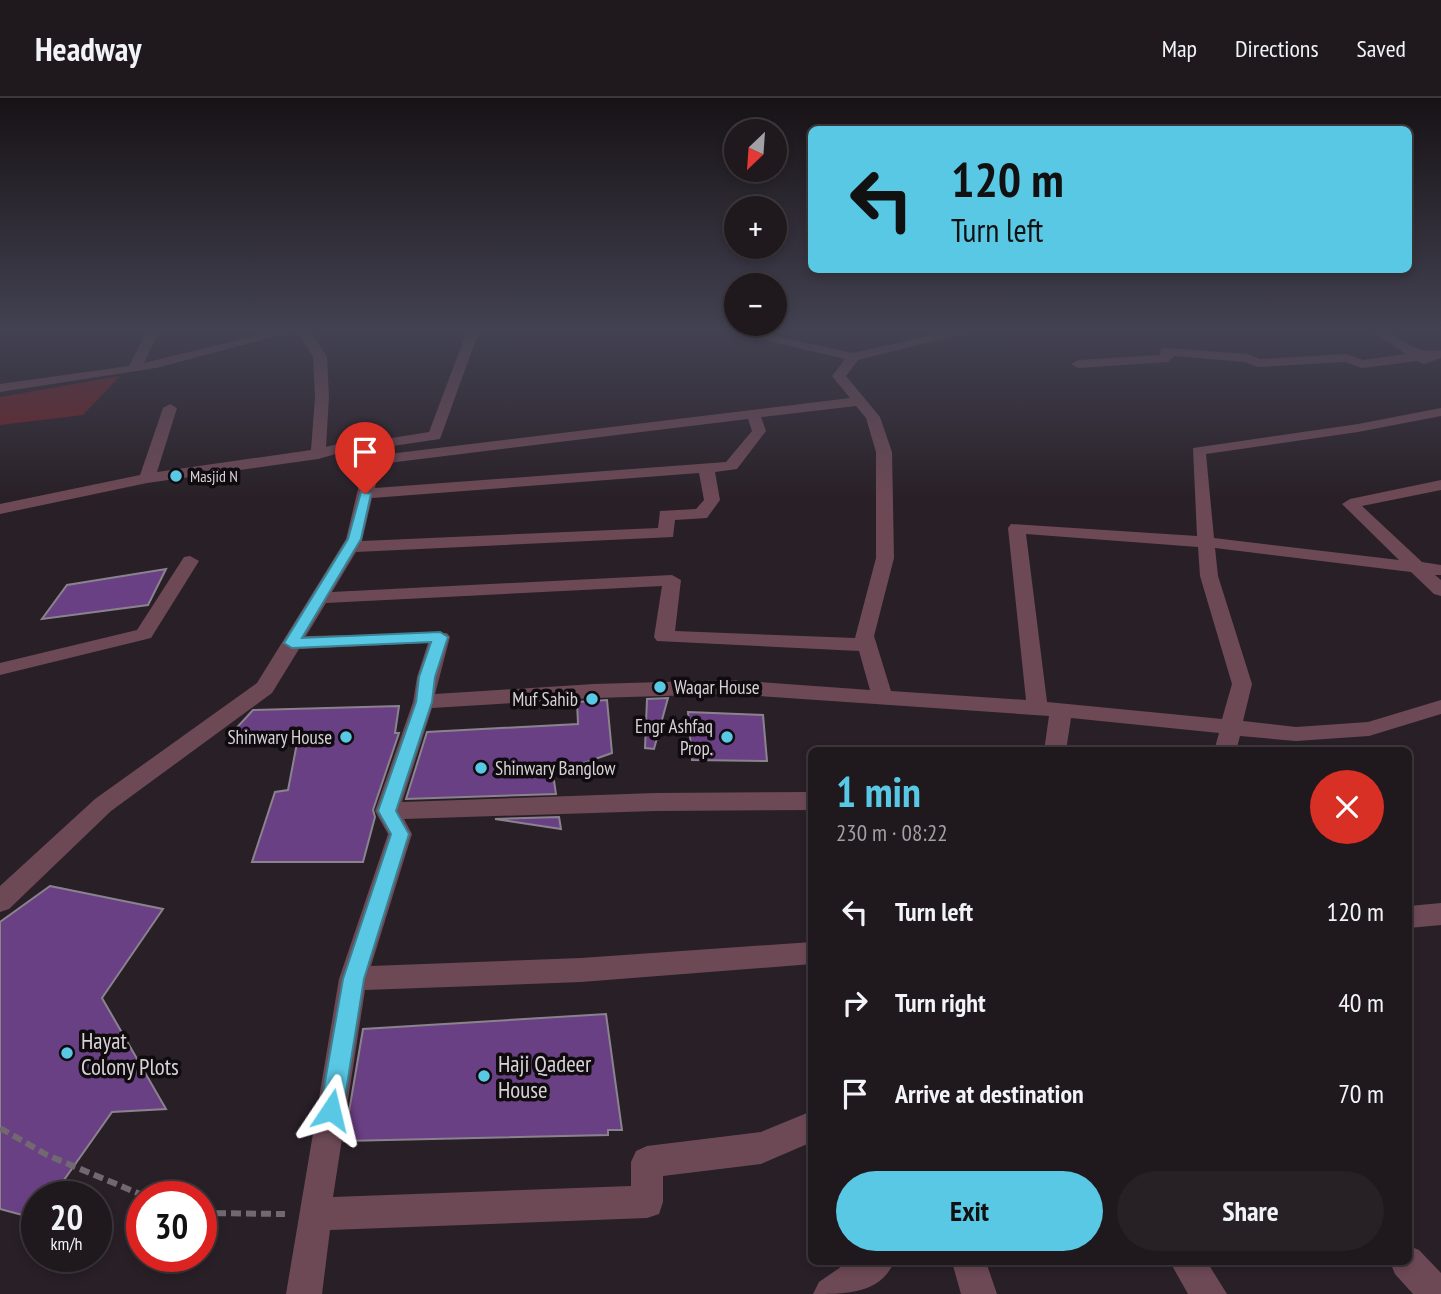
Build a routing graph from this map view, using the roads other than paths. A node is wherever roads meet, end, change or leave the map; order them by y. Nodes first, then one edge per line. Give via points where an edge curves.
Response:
1 (321, 387) edge
2 (453, 387) edge
3 (848, 387) edge
4 (860, 401) junction
5 (170, 408) dead end
6 (1441, 412) edge
7 (753, 414) junction
8 (372, 452) junction
9 (318, 454) junction
10 (706, 468) junction
11 (148, 478) junction
12 (1441, 485) edge
13 (365, 494) junction
14 (0, 509) edge
15 (18, 513) dead end
16 (0, 519) edge
17 (1206, 542) junction
18 (350, 547) junction
19 (190, 561) dead end
20 (1417, 568) junction
21 (1441, 570) edge
22 (1441, 590) edge
23 (319, 598) junction
24 (292, 643) junction
25 (867, 645) junction
26 (0, 669) edge
27 (883, 695) junction
28 (424, 702) junction
29 (1037, 708) junction
30 (1441, 708) edge
31 (1060, 710) junction
32 (1231, 727) junction
33 (1055, 747) edge
34 (1226, 747) edge
35 (808, 801) edge
36 (387, 811) junction
37 (0, 902) edge
38 (1441, 914) edge
39 (1412, 917) edge
40 (808, 953) edge
41 (353, 979) junction
42 (808, 1128) edge
43 (314, 1214) junction
44 (873, 1265) edge
45 (970, 1265) edge
46 (1189, 1265) edge
47 (1410, 1265) edge
48 (304, 1294) edge
49 (831, 1294) edge
50 (979, 1294) edge
51 (1209, 1294) edge
52 (1437, 1294) edge

1 - 9 street
2 - 8 street via 435,436
3 - 4 street
4 - 7 street
4 - 25 street via 873,417 884,452 885,558 864,636
5 - 11 street
6 - 17 street via 1198,451
7 - 8 street
7 - 10 street via 759,431 731,466
8 - 9 street via 371,439
8 - 13 street
9 - 11 street
10 - 13 street
10 - 18 street via 712,500 701,514 666,516 667,533
11 - 14 street
12 - 20 street via 1350,504
13 - 18 street
15 - 16 street
17 - 20 street
17 - 29 street via 1017,528
17 - 32 street via 1209,576 1242,684
18 - 23 street
19 - 26 street via 144,634
20 - 21 street
20 - 22 street
23 - 24 street
23 - 25 street via 672,580 664,637
24 - 28 street via 440,637
24 - 37 street via 265,688 103,806
25 - 27 street
27 - 28 street via 731,687
27 - 29 street
28 - 36 street
29 - 31 street
30 - 32 street via 1369,729 1296,734
31 - 32 street
31 - 33 street
32 - 34 street
35 - 36 street
36 - 41 street via 400,834
38 - 39 street
40 - 41 street via 581,970
41 - 43 street
42 - 43 street via 761,1148 647,1162 647,1202
43 - 48 street
44 - 49 street
45 - 50 street
46 - 51 street
47 - 52 street

